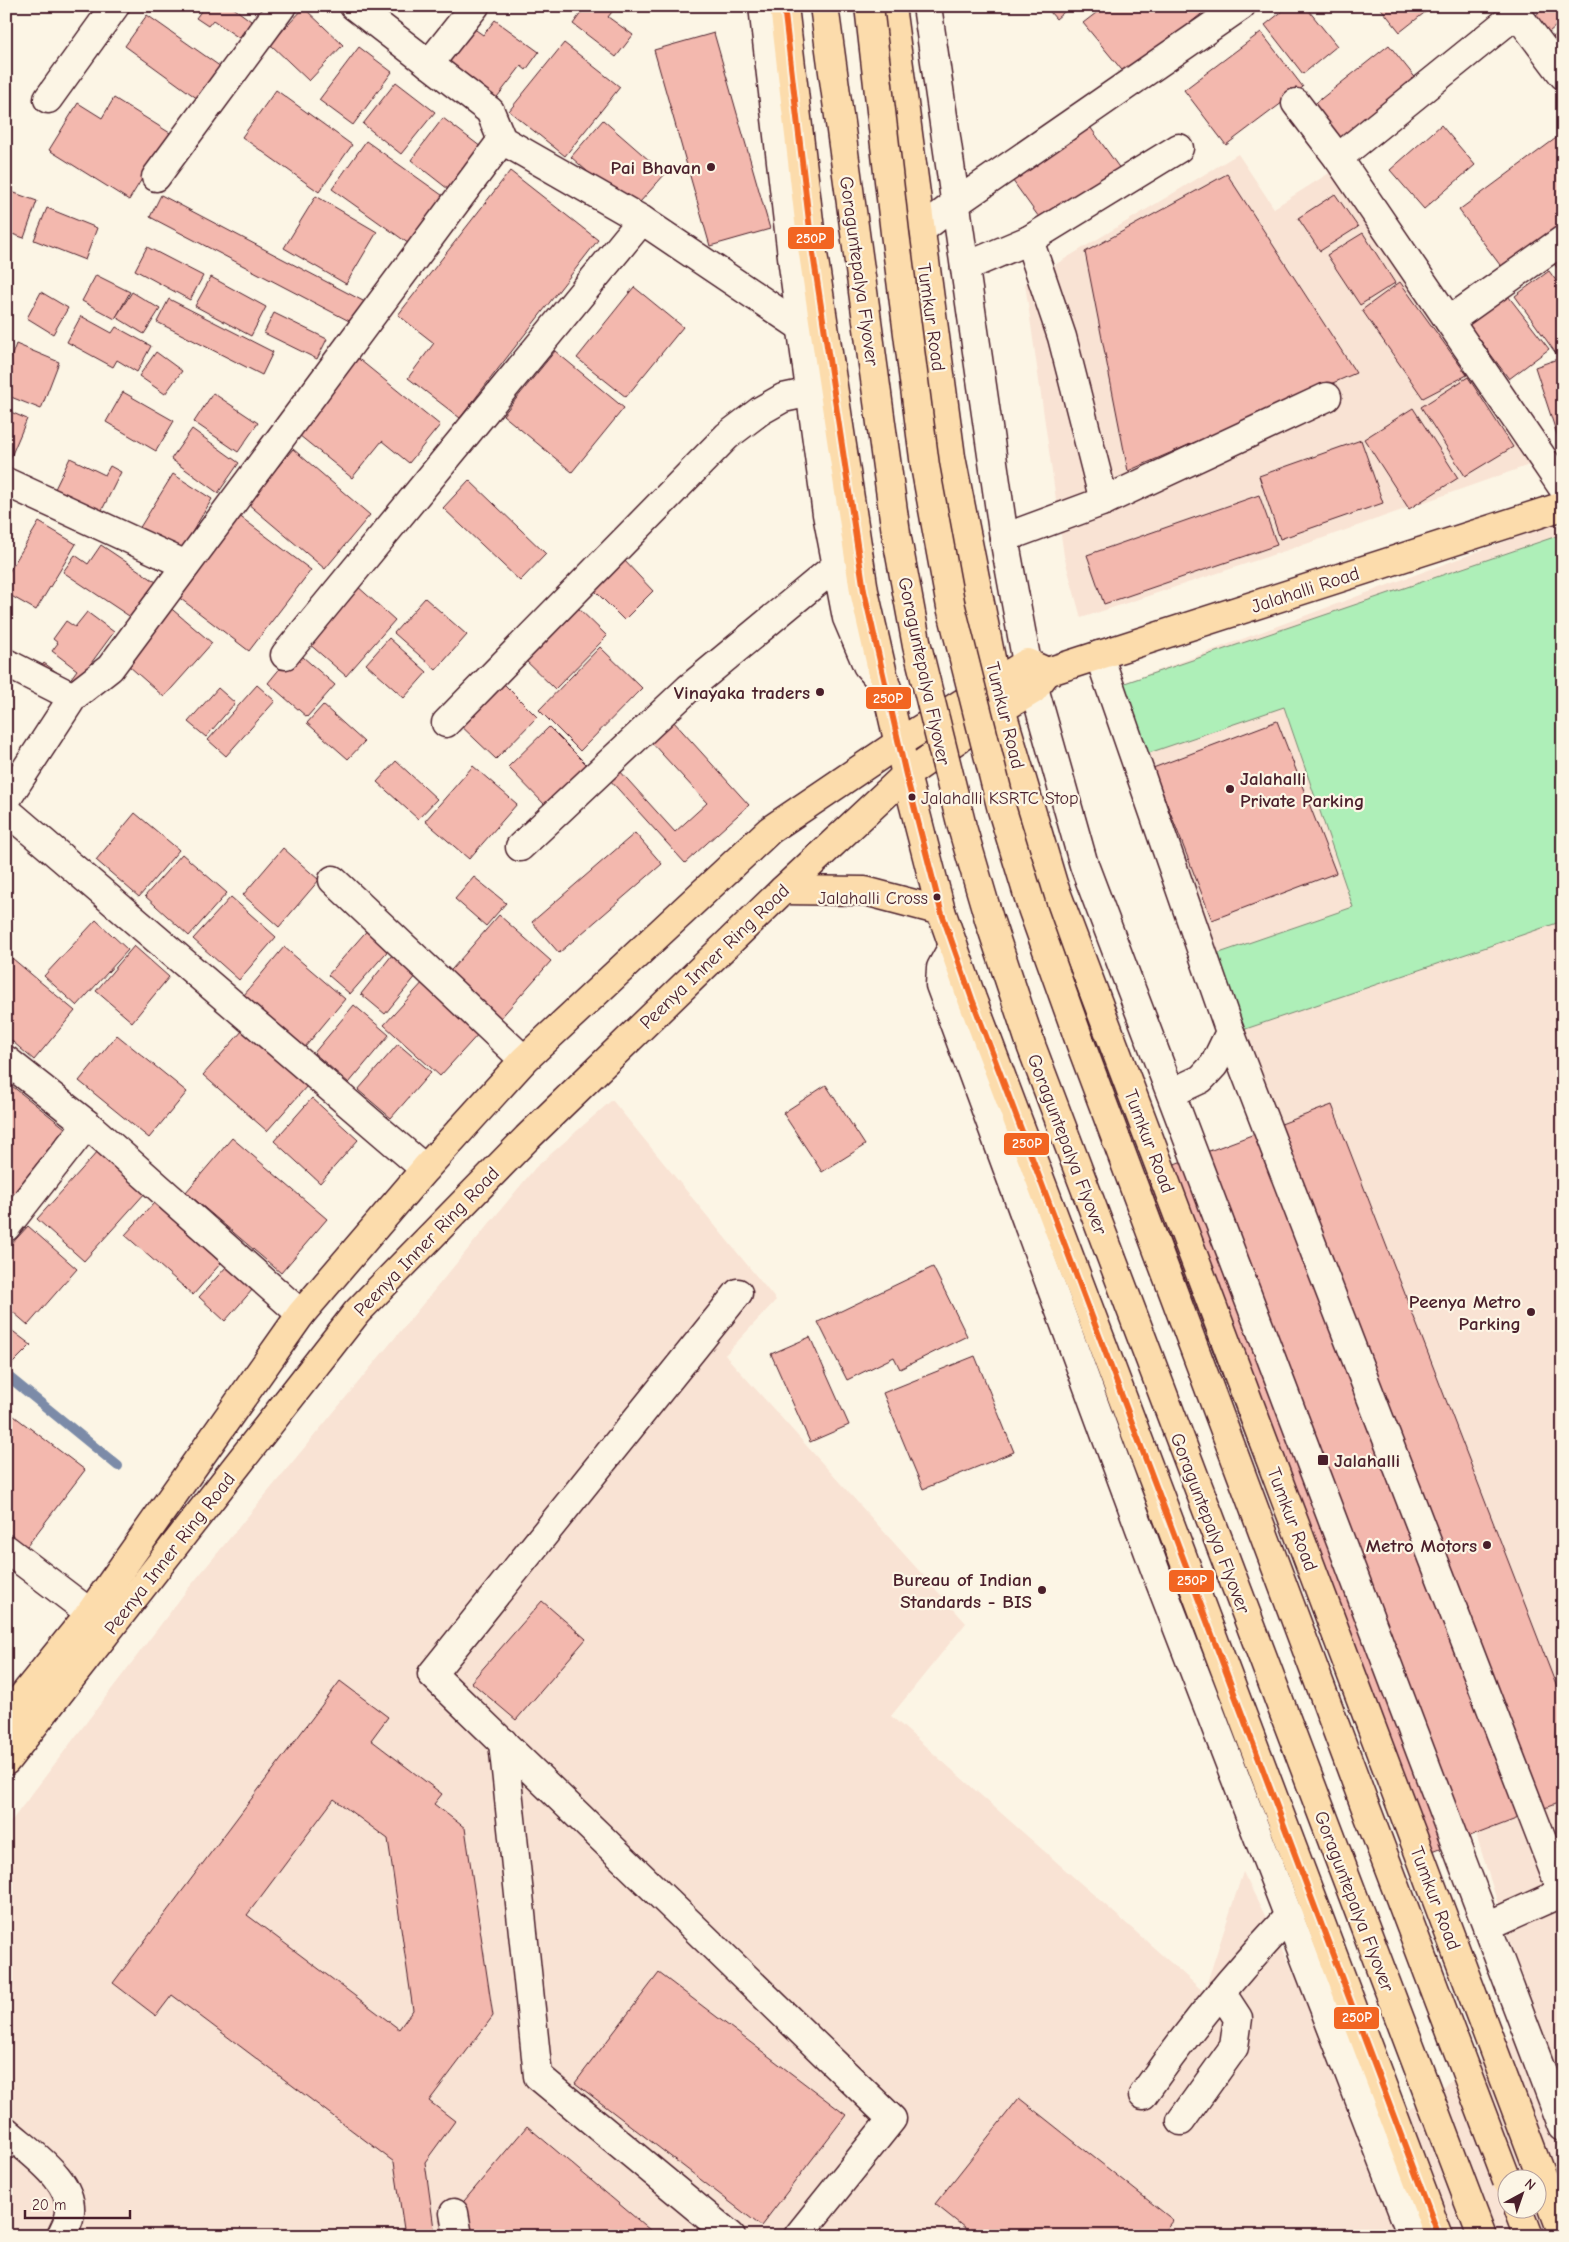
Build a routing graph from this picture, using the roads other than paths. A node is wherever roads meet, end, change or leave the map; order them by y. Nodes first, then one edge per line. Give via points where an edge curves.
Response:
1 (115, 6) edge
2 (282, 6) edge
3 (354, 6) edge
4 (475, 6) edge
5 (763, 6) edge
6 (784, 6) edge
7 (824, 6) edge
8 (869, 6) edge
9 (891, 6) edge
10 (927, 6) edge
11 (1241, 6) edge
12 (1513, 10) edge
13 (429, 64) junction
14 (1563, 74) edge
15 (48, 99) dead end
16 (1296, 103) dead end
17 (502, 140) junction
18 (1179, 148) dead end
19 (1338, 158) junction
20 (156, 177) dead end
21 (956, 203) junction
22 (642, 220) junction
23 (921, 230) junction
24 (1029, 240) junction
25 (1563, 240) edge
26 (965, 267) junction
27 (1449, 321) junction
28 (802, 327) junction
29 (811, 392) junction
30 (1327, 397) dead end
31 (6, 482) edge
32 (1563, 488) edge
33 (1104, 500) junction
34 (1563, 506) edge
35 (1004, 538) junction
36 (186, 565) junction
37 (837, 565) junction
38 (285, 655) dead end
39 (1099, 655) junction
40 (6, 663) edge
41 (1036, 675) junction
42 (996, 681) junction
43 (887, 688) junction
44 (73, 697) junction
45 (1001, 709) junction
46 (446, 723) dead end
47 (900, 742) junction
48 (906, 775) junction
49 (6, 800) edge
50 (6, 810) edge
51 (520, 847) dead end
52 (333, 880) dead end
53 (783, 890) junction
54 (941, 911) junction
55 (953, 946) junction
56 (1230, 1032) junction
57 (6, 1060) edge
58 (524, 1060) junction
59 (1170, 1093) junction
60 (87, 1124) junction
61 (425, 1168) junction
62 (6, 1227) edge
63 (738, 1294) dead end
64 (302, 1314) junction
65 (6, 1549) edge
66 (90, 1613) junction
67 (6, 1718) edge
68 (503, 1742) junction
69 (6, 1761) edge
70 (1563, 1892) edge
71 (1289, 1916) junction
72 (1487, 1926) junction
73 (1221, 1992) junction
74 (1143, 2094) dead end
75 (1181, 2121) dead end
76 (1563, 2126) edge
77 (6, 2131) edge
78 (1504, 2170) edge
79 (1523, 2220) edge
80 (1563, 2234) edge
81 (61, 2236) edge
82 (731, 2236) edge
83 (798, 2236) edge
84 (1412, 2236) edge
85 (1439, 2236) edge
86 (1482, 2236) edge
87 (1529, 2236) edge

1 - 15 street
2 - 20 street
3 - 13 street
4 - 13 street
5 - 28 street
6 - 43 main road via 812,247 845,473 864,591
7 - 86 main road, Goraguntepalya Flyover, bridge via 896,533 937,735 980,892 1036,1057
8 - 78 main road, Goraguntepalya Flyover, bridge via 925,466 951,607 1002,810 1032,908 1081,1045 1363,1802
9 - 23 main road, Tumkur Road
10 - 21 street
11 - 21 street
12 - 14 street
12 - 19 street
13 - 17 street via 490,111
16 - 19 street
17 - 22 street
17 - 36 street
18 - 24 street
19 - 27 street
21 - 23 street
21 - 26 street
22 - 28 street
22 - 38 street
23 - 42 main road, Tumkur Road via 951,457
24 - 26 street
24 - 33 street via 1062,337
25 - 27 street
26 - 35 street
27 - 32 street
28 - 29 street
29 - 37 street
29 - 46 street via 783,398 727,436
30 - 33 street
31 - 36 street
33 - 35 street
34 - 39 main road, Jalahalli Road
35 - 41 street
36 - 44 street via 110,668
37 - 43 street via 847,618 856,641 868,665
37 - 51 street via 676,699
39 - 41 main road, Jalahalli Road
39 - 56 street
40 - 44 street
41 - 42 main road, Peenya Inner Ring Road
41 - 45 main road, Peenya Inner Ring Road
41 - 59 street via 1084,865
42 - 45 main road, Tumkur Road
42 - 47 main road, Peenya Inner Ring Road
43 - 47 main road
44 - 49 street
45 - 48 main road, Peenya Inner Ring Road
45 - 80 main road, Tumkur Road via 1053,884
47 - 48 main road
47 - 58 main road, Peenya Inner Ring Road via 770,830
48 - 53 main road, Peenya Inner Ring Road
48 - 54 main road
50 - 61 street
52 - 58 street
53 - 54 main road via 864,891
53 - 69 main road, Peenya Inner Ring Road via 527,1138 357,1312
54 - 55 main road
55 - 71 street via 941,968 940,986 1156,1572
55 - 85 main road
56 - 59 street via 1214,1065 1201,1078
56 - 70 street
57 - 60 street
58 - 61 main road, Peenya Inner Ring Road
59 - 72 street
60 - 62 street
60 - 64 street
61 - 64 main road, Peenya Inner Ring Road
63 - 68 street via 432,1674
64 - 66 main road, Peenya Inner Ring Road
65 - 66 street
66 - 67 main road, Peenya Inner Ring Road
68 - 82 street via 538,2076
68 - 83 street via 892,2119
70 - 72 street
71 - 73 street
71 - 84 street
72 - 76 street
73 - 74 street via 1181,2040
73 - 75 street via 1238,2018 1234,2047
77 - 81 street via 60,2178 69,2198 69,2217
79 - 87 main road

